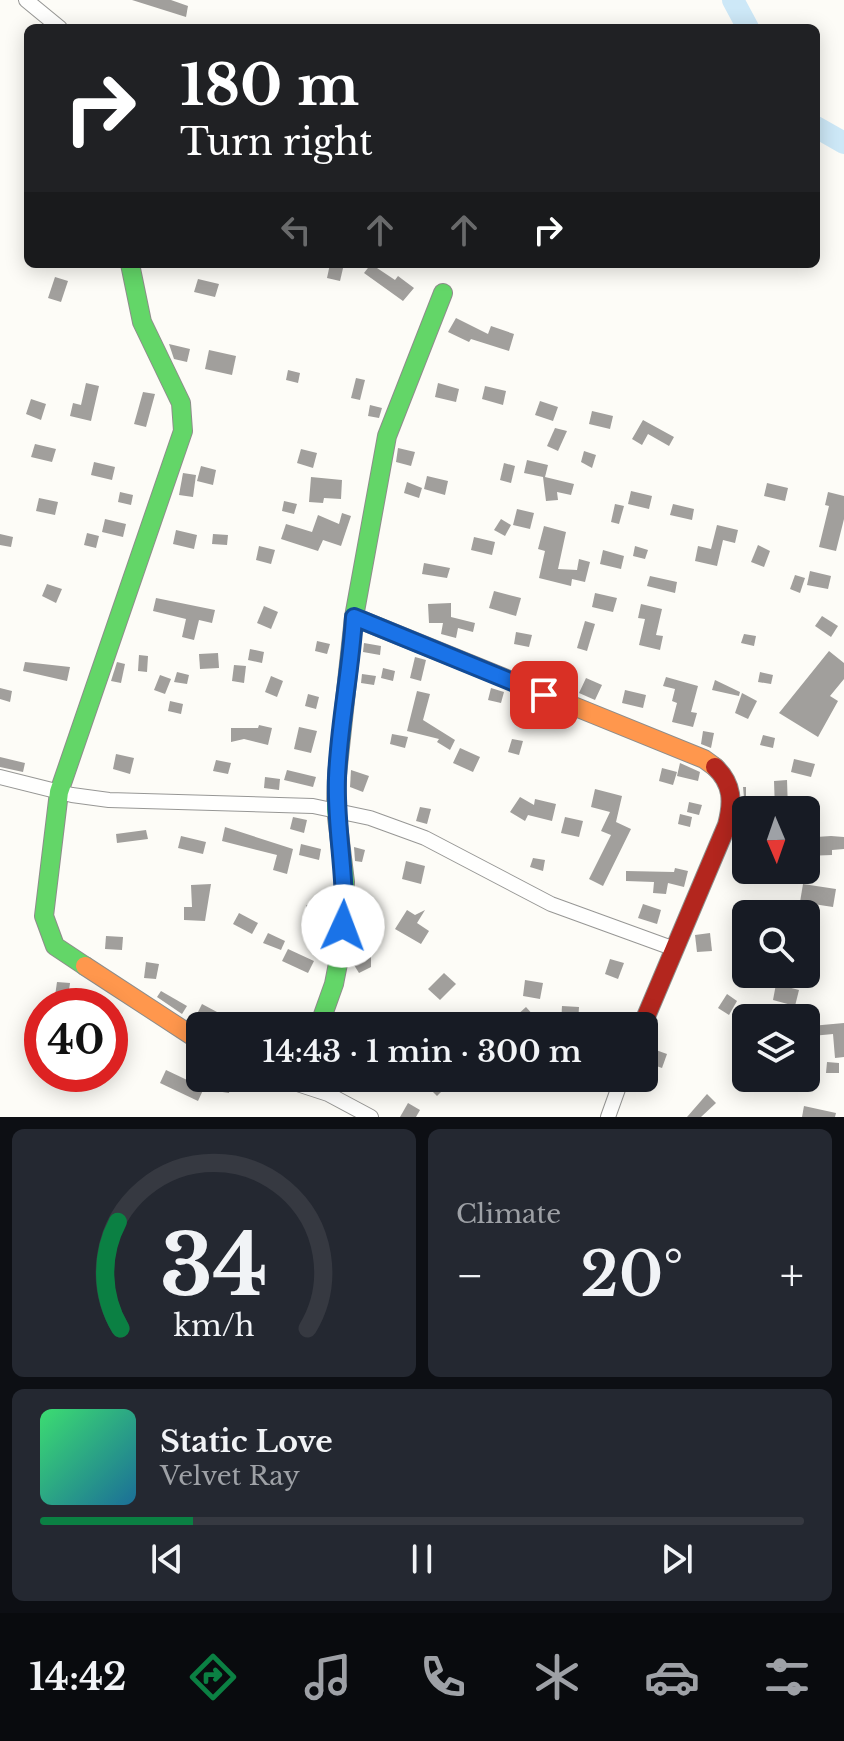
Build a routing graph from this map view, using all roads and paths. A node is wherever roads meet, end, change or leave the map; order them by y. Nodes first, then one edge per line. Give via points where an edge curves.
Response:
1 (26, 0) edge
2 (55, 24) edge
3 (131, 268) edge
4 (443, 293) dead end
5 (354, 617) junction
6 (0, 777) edge
7 (59, 792) junction
8 (336, 809) junction
9 (672, 948) junction
10 (324, 1012) edge
11 (647, 1012) edge
12 (186, 1032) edge
13 (324, 1092) edge
14 (617, 1092) edge
15 (371, 1117) edge
16 (608, 1117) edge

1 - 2 street
3 - 7 street via 142,322 181,403 183,431
4 - 5 street via 387,436
5 - 8 street
5 - 9 street via 704,759 719,770 732,797 727,825
6 - 7 street
7 - 8 street via 109,800
7 - 12 street via 44,897 51,939 74,960
8 - 9 street via 406,829 541,899
8 - 10 street via 345,882 342,943
9 - 11 street
13 - 15 street
14 - 16 street

